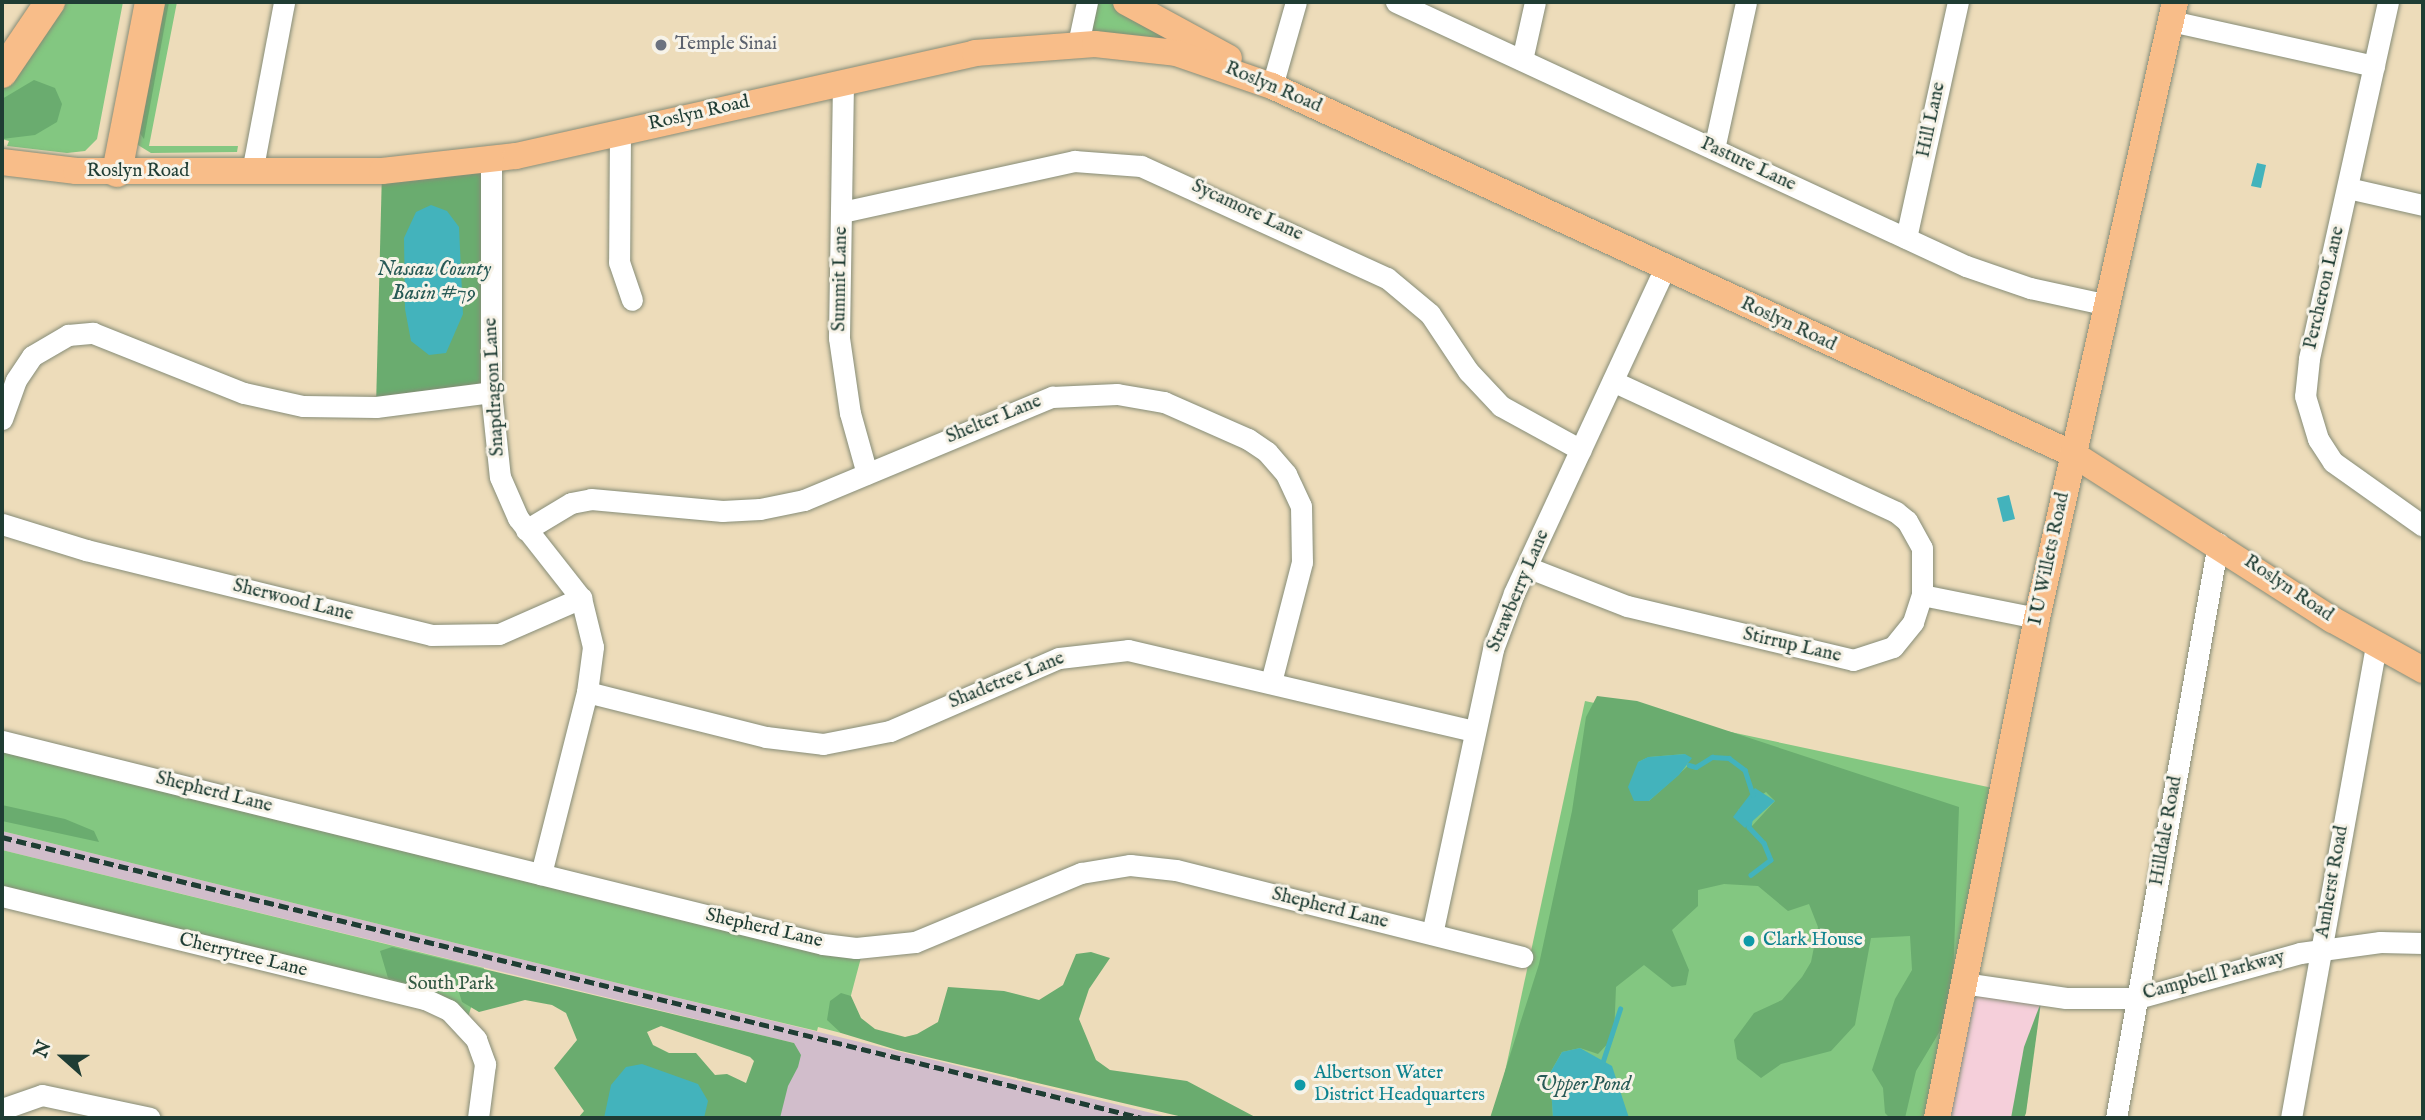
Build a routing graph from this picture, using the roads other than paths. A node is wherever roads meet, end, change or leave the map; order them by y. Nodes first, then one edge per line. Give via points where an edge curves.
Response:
1 (26, 2) edge
2 (50, 2) edge
3 (132, 2) edge
4 (150, 2) edge
5 (284, 2) edge
6 (1087, 2) edge
7 (1126, 2) edge
8 (1296, 2) edge
9 (1396, 2) edge
10 (1535, 2) edge
11 (1746, 2) edge
12 (1958, 2) edge
13 (2388, 2) edge
14 (2173, 11) edge
15 (2, 43) edge
16 (1078, 44) junction
17 (1522, 60) junction
18 (2374, 65) junction
19 (2, 74) edge
20 (843, 82) junction
21 (1272, 86) junction
22 (620, 133) junction
23 (1713, 149) junction
24 (491, 160) junction
25 (2, 162) edge
26 (112, 172) junction
27 (252, 173) junction
28 (2348, 188) junction
29 (2423, 205) edge
30 (842, 212) junction
31 (1906, 238) junction
32 (1665, 268) junction
33 (632, 300) dead end
34 (2108, 305) junction
35 (1614, 381) junction
36 (491, 392) junction
37 (2, 419) edge
38 (1581, 450) junction
39 (2073, 454) junction
40 (867, 474) junction
41 (2, 523) edge
42 (2423, 526) edge
43 (526, 530) junction
44 (2218, 543) junction
45 (1527, 567) junction
46 (1922, 595) junction
47 (581, 598) junction
48 (2037, 618) junction
49 (2376, 646) junction
50 (2423, 670) edge
51 (1271, 682) junction
52 (587, 692) junction
53 (1473, 731) junction
54 (2, 741) edge
55 (541, 874) junction
56 (2, 896) edge
57 (1432, 934) junction
58 (2423, 943) edge
59 (2321, 951) junction
60 (1522, 957) dead end
61 (1963, 983) junction
62 (2138, 998) junction
63 (2, 1109) edge
64 (150, 1118) edge
65 (478, 1118) edge
66 (1937, 1118) edge
67 (2116, 1118) edge
68 (2291, 1118) edge

1 - 15 highway
2 - 19 highway
3 - 26 highway via 105,149
4 - 26 highway
5 - 27 street
6 - 16 street
7 - 21 main road via 1179,28
8 - 21 street
9 - 17 street, Pasture Lane
10 - 17 street
11 - 23 street
12 - 31 street, Hill Lane
13 - 18 street, Percheron Lane
14 - 18 street
14 - 34 main road, I U Willets Road
16 - 20 main road, Roslyn Road via 975,53
16 - 21 main road, Roslyn Road via 1176,53
17 - 23 street, Pasture Lane
18 - 28 street, Percheron Lane
20 - 22 main road, Roslyn Road
20 - 30 street, Summit Lane
21 - 32 main road, Roslyn Road
22 - 24 main road, Roslyn Road
22 - 33 street via 619,261
23 - 31 street, Pasture Lane
24 - 27 main road, Roslyn Road via 382,171
24 - 36 street, Snapdragon Lane
25 - 26 main road, Roslyn Road
26 - 27 main road, Roslyn Road
28 - 29 street
28 - 42 street, Percheron Lane via 2309,359 2305,396 2309,418 2318,439 2343,472
30 - 38 street, Sycamore Lane via 1074,161 1142,166 1387,278 1430,314 1468,371 1501,406
30 - 40 street, Summit Lane via 843,378
31 - 34 street, Pasture Lane via 2001,279
32 - 35 street, Strawberry Lane
32 - 39 main road, Roslyn Road
34 - 39 main road, I U Willets Road
35 - 38 street, Strawberry Lane
35 - 46 street, Stirrup Lane via 1896,512 1922,548
36 - 37 street via 376,407 303,406 244,393 93,332 68,335 32,356 16,380
36 - 43 street, Snapdragon Lane via 500,478
38 - 45 street, Strawberry Lane
39 - 44 main road, Roslyn Road
39 - 48 main road, I U Willets Road
40 - 43 street, Shelter Lane via 804,499 760,509 722,511 591,499 571,503
40 - 51 street, Shelter Lane via 1026,405 1087,393 1164,402 1248,439 1286,474 1301,506 1305,531 1302,562
41 - 47 street, Sherwood Lane via 86,550 431,635 468,638 499,634
43 - 47 street, Snapdragon Lane
44 - 49 main road, Roslyn Road
44 - 62 street, Hilldale Road
45 - 46 street, Stirrup Lane via 1627,606 1853,660 1879,655 1901,640
45 - 53 street, Strawberry Lane via 1493,649
46 - 48 street
47 - 52 street, Snapdragon Lane via 593,647
48 - 61 main road, I U Willets Road
49 - 50 main road, Roslyn Road
49 - 59 street, Amherst Road
51 - 52 street, Shadetree Lane via 1159,654 1128,650 1081,653 1028,670 890,731 823,744 766,737
51 - 53 street, Shadetree Lane
52 - 55 street, Snapdragon Lane
53 - 57 street, Strawberry Lane
54 - 55 street, Shepherd Lane
55 - 57 street, Shepherd Lane via 823,944 856,948 915,942 1081,873 1130,865 1176,870
56 - 65 street, Cherrytree Lane via 425,999 449,1010 473,1035 485,1064
57 - 60 street, Shepherd Lane
58 - 59 street, Campbell Parkway via 2380,942
59 - 62 street, Campbell Parkway via 2238,968
59 - 68 street, Amherst Road
61 - 62 street, Campbell Parkway via 2066,998
61 - 66 main road, I U Willets Road
62 - 67 street, Hilldale Road
63 - 64 street via 43,1095

